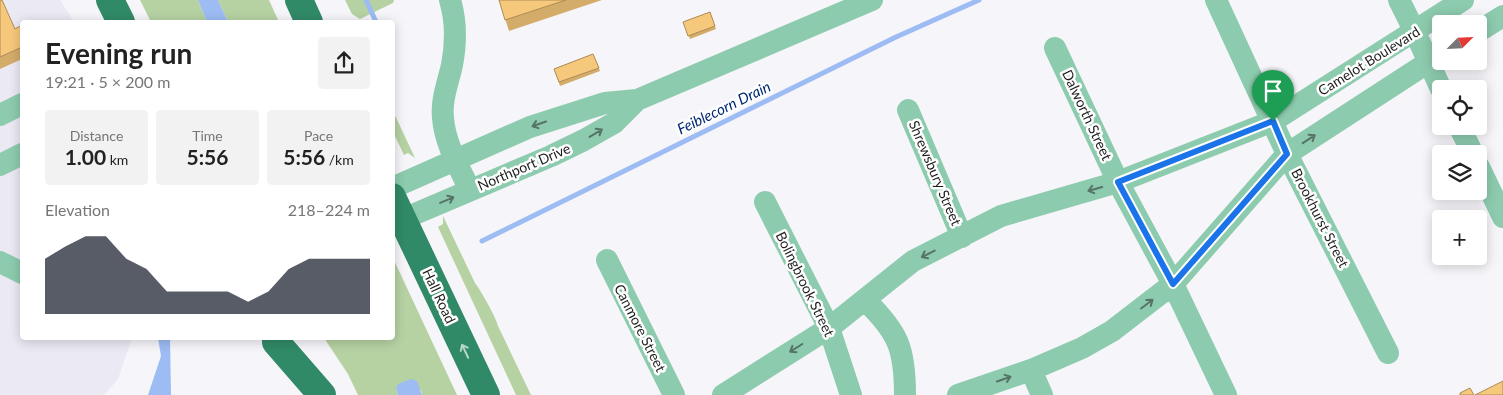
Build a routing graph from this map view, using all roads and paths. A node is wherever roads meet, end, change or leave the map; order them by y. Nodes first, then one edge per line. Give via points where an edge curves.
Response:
1 (110, 0) edge
2 (299, 0) edge
3 (450, 0) edge
4 (872, 0) edge
5 (1216, 0) edge
6 (1398, 0) edge
7 (1463, 0) edge
8 (1503, 16) edge
9 (120, 20) edge
10 (308, 20) edge
11 (1488, 25) edge
12 (1415, 32) junction
13 (1055, 48) dead end
14 (1432, 54) edge
15 (1432, 60) edge
16 (636, 100) junction
17 (20, 105) edge
18 (908, 110) dead end
19 (0, 115) edge
20 (1273, 121) junction
21 (1287, 154) junction
22 (20, 155) edge
23 (455, 159) junction
24 (0, 165) edge
25 (1118, 182) junction
26 (1487, 184) edge
27 (395, 187) edge
28 (470, 190) junction
29 (765, 202) dead end
30 (398, 208) edge
31 (1503, 217) edge
32 (962, 237) junction
33 (607, 260) dead end
34 (1173, 284) junction
35 (865, 300) junction
36 (829, 328) junction
37 (274, 340) edge
38 (1388, 353) dead end
39 (1031, 370) junction
40 (300, 395) edge
41 (322, 395) edge
42 (486, 395) edge
43 (674, 395) edge
44 (723, 395) edge
45 (851, 395) edge
46 (905, 395) edge
47 (958, 395) edge
48 (1042, 395) edge
49 (1226, 395) edge

1 - 9 highway
2 - 10 highway
3 - 23 street via 454,46 443,117
4 - 16 street, Northport Drive
5 - 20 street, Brookhurst Street
6 - 12 street
7 - 12 street, Camelot Boulevard
8 - 11 street
12 - 14 street
12 - 20 street, Camelot Boulevard
13 - 25 street, Dalworth Street
21 -> 15 street
16 -> 23 street, Northport Drive via 605,102 530,127
28 -> 16 street, Northport Drive via 584,140 614,122
17 - 19 street
18 - 32 street, Shrewsbury Street
20 - 21 street, Brookhurst Street
20 - 25 street, Camelot Boulevard
21 - 34 street
21 - 38 street, Brookhurst Street
22 - 24 street
23 - 27 street, Northport Drive
23 - 28 street
25 -> 32 street, Camelot Boulevard via 1001,216
25 - 34 street
26 - 31 street
30 -> 28 street, Northport Drive
29 - 36 street, Bolingbrook Street
42 -> 30 highway, Hall Road
32 -> 35 street, Camelot Boulevard via 913,261
33 - 43 street, Canmore Street
39 -> 34 street via 1112,331
34 - 49 street
35 - 36 street, Camelot Boulevard
35 - 46 street via 883,317 902,350
36 -> 44 street, Camelot Boulevard
36 - 45 street, Bolingbrook Street
37 - 40 highway
37 - 41 highway
47 -> 39 street
39 - 48 street

